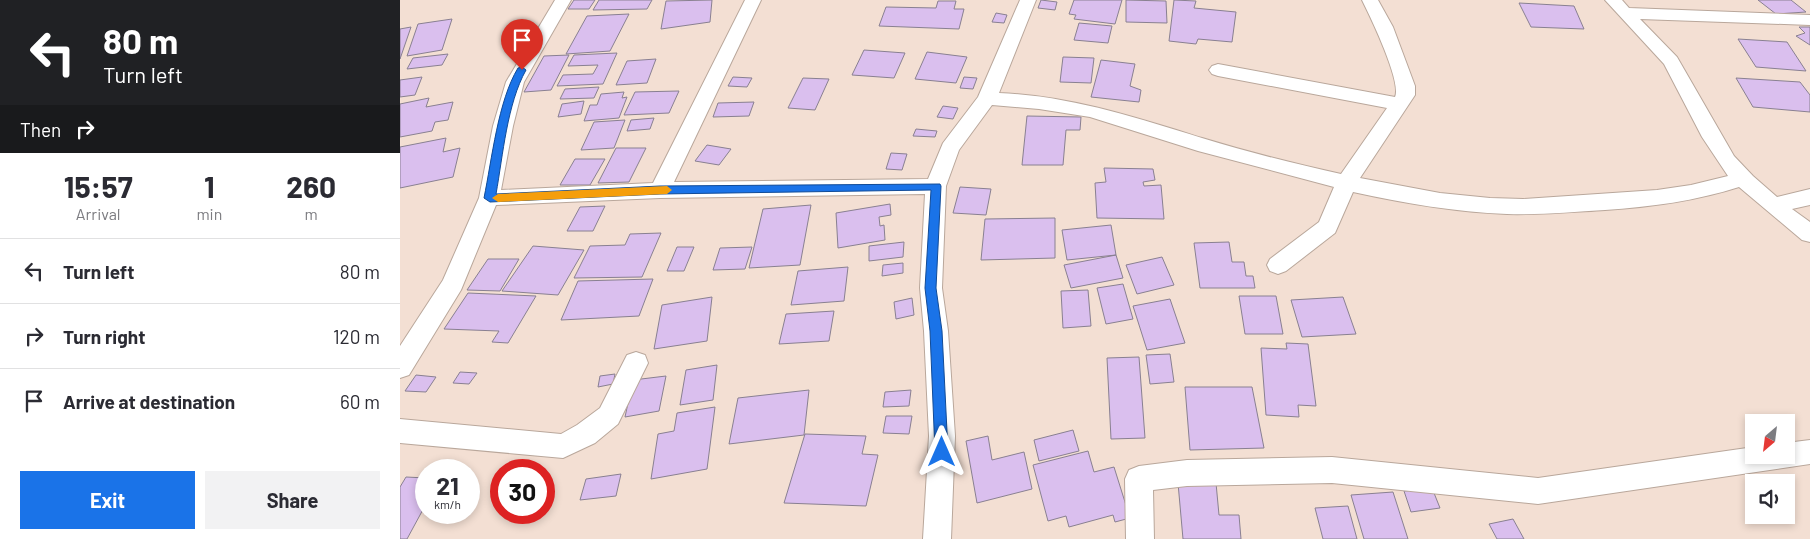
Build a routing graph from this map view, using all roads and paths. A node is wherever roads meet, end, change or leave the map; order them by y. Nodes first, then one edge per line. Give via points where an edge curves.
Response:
1 (563, 0) edge
2 (753, 0) edge
3 (1028, 0) edge
4 (1370, 0) edge
5 (1618, 7) edge
6 (1810, 20) edge
7 (1218, 70) dead end
8 (987, 99) junction
9 (1400, 104) junction
10 (1742, 179) junction
11 (1347, 182) junction
12 (936, 186) junction
13 (660, 190) junction
14 (1810, 197) edge
15 (490, 198) junction
16 (1775, 205) junction
17 (1810, 234) edge
18 (1278, 265) dead end
19 (636, 363) dead end
20 (400, 367) edge
21 (400, 430) edge
22 (1810, 452) edge
23 (938, 539) edge
24 (1140, 539) edge

1 - 15 street via 515,82
2 - 13 street
3 - 8 street
4 - 9 street via 1406,86 1406,95
5 - 6 street
5 - 10 street via 1669,59 1688,87 1726,159
7 - 9 street
8 - 11 street via 1019,99 1091,111 1205,146
8 - 12 street via 950,148
9 - 11 street
10 - 11 street via 1679,196 1542,207 1476,205
10 - 16 street
11 - 18 street via 1327,226
12 - 13 street
12 - 23 street via 931,288 942,436
13 - 15 street
14 - 16 street
15 - 20 street via 453,284
16 - 17 street
19 - 21 street via 609,416 586,434 563,446
22 - 24 street via 1538,491 1332,470 1187,473 1139,479

